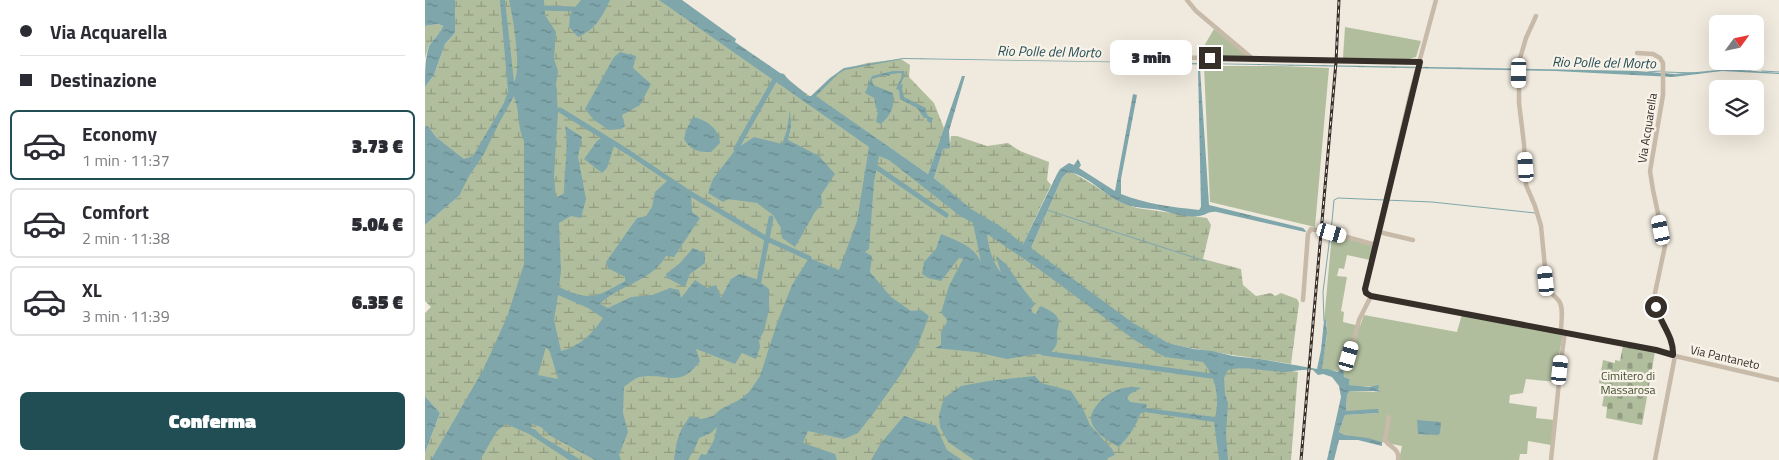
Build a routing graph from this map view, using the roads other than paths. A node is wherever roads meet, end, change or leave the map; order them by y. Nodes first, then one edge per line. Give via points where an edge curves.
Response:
1 (1187, 0) edge
2 (1436, 0) edge
3 (1536, 16) dead end
4 (1125, 48) dead end
5 (1637, 53) dead end
6 (1253, 59) junction
7 (1420, 63) junction
8 (1379, 232) junction
9 (1413, 240) dead end
10 (1376, 244) junction
11 (1371, 296) junction
12 (1303, 300) dead end
13 (1563, 332) junction
14 (1674, 355) junction
15 (1347, 368) dead end
16 (1779, 380) edge
17 (1389, 417) dead end
18 (1398, 460) edge
19 (1551, 460) edge
20 (1655, 460) edge

1 - 6 street
2 - 7 street
3 - 13 street via 1519,62 1519,112 1526,185 1541,226 1547,288 1559,301
4 - 6 street via 1139,56 1154,58
5 - 14 street, Via Acquarella via 1653,54 1660,58 1664,68 1650,171 1665,246 1655,304 1672,341
6 - 7 street
7 - 8 street
8 - 9 street
8 - 10 street
10 - 11 street via 1365,289
10 - 12 street via 1311,229
11 - 13 street, Via Pantaneto
11 - 15 street via 1359,320
13 - 14 street, Via Pantaneto
13 - 19 street
14 - 16 street, Via Pantaneto
14 - 20 street
17 - 18 street via 1385,440 1397,450

